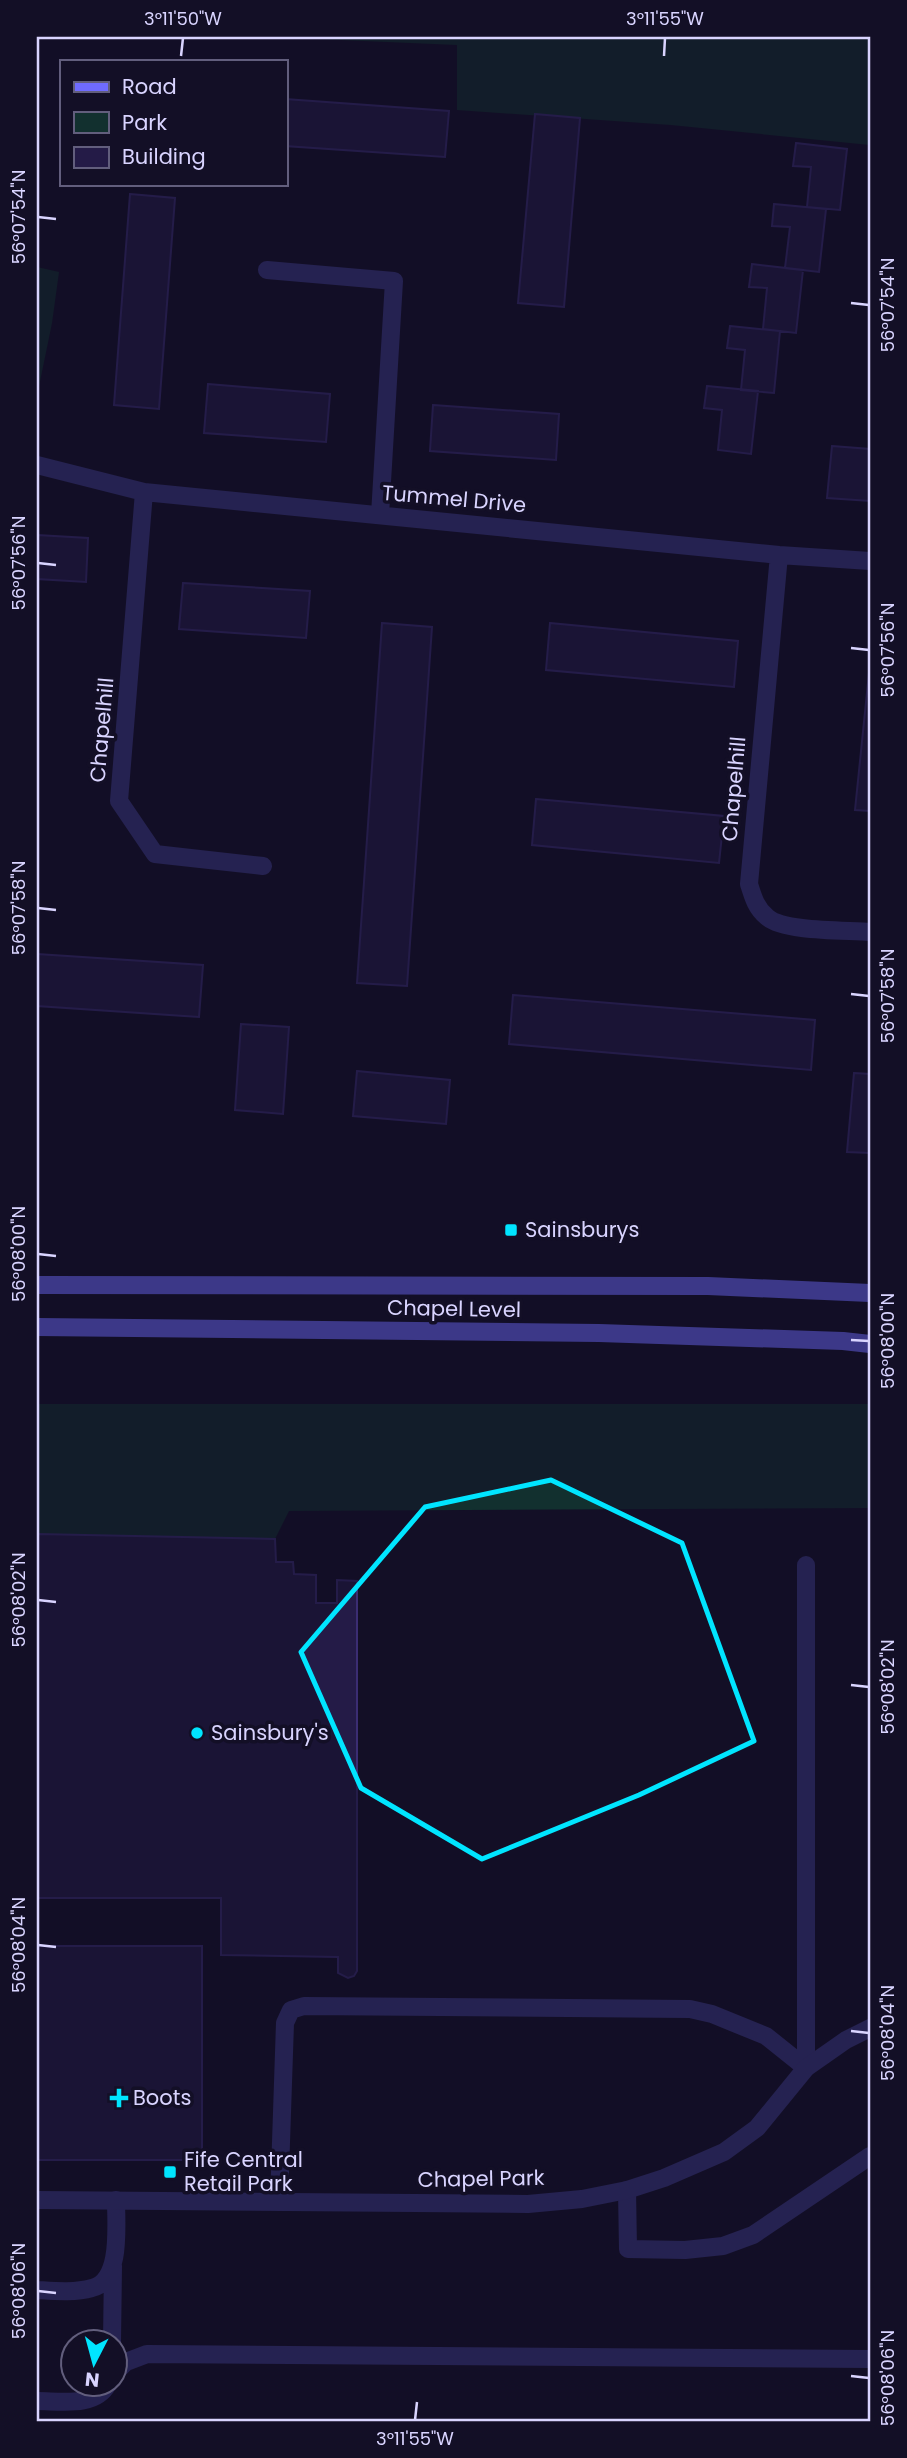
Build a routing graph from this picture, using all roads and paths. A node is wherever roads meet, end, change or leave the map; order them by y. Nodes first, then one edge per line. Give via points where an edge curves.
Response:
1 (267, 270) dead end
2 (37, 464) edge
3 (144, 492) junction
4 (380, 515) junction
5 (779, 555) junction
6 (870, 561) edge
7 (263, 866) dead end
8 (870, 932) edge
9 (37, 1284) edge
10 (870, 1293) edge
11 (37, 1327) edge
12 (870, 1344) edge
13 (806, 1565) dead end
14 (870, 2028) edge
15 (806, 2068) junction
16 (870, 2155) edge
17 (627, 2190) junction
18 (37, 2200) edge
19 (116, 2200) junction
20 (279, 2202) junction
21 (113, 2266) junction
22 (37, 2290) edge
23 (112, 2328) edge
24 (870, 2359) edge
25 (130, 2360) edge
26 (96, 2398) edge
27 (37, 2401) edge

1 - 4 street via 394,281
2 - 3 street, Tummel Drive
3 - 4 street, Tummel Drive
3 - 7 street, Chapelhill via 119,802 155,854
4 - 5 street, Tummel Drive
5 - 6 street, Tummel Drive
5 - 8 street, Chapelhill via 749,884 755,903 768,919 785,926
9 - 10 main road, Chapel Level via 708,1286
11 - 12 main road, Chapel Level via 599,1333
13 - 15 street
14 - 15 street, Chapel Park
15 - 17 street, Chapel Park via 757,2128 724,2152
15 - 20 street via 766,2036 690,2009 304,2006 291,2010 285,2023
16 - 17 street via 753,2235 723,2246 628,2249
17 - 20 street, Chapel Park via 528,2204
18 - 19 street, Chapel Park
19 - 20 street, Chapel Park
19 - 21 street
21 - 22 street via 107,2279 94,2288
21 - 23 street
24 - 25 street via 147,2354
26 - 27 street

